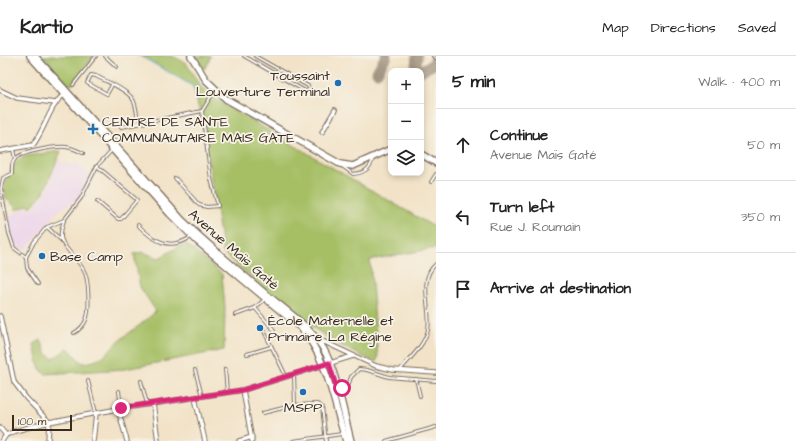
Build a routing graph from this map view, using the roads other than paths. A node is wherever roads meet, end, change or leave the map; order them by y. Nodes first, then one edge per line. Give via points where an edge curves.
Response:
1 (30, 56) edge
2 (35, 56) edge
3 (96, 56) edge
4 (105, 56) edge
5 (186, 56) edge
6 (244, 56) edge
7 (255, 56) edge
8 (433, 56) edge
9 (436, 58) edge
10 (192, 59) edge
11 (117, 67) dead end
12 (282, 70) junction
13 (278, 76) junction
14 (73, 85) dead end
15 (112, 85) junction
16 (0, 90) edge
17 (215, 90) junction
18 (65, 93) junction
19 (55, 103) junction
20 (335, 110) dead end
21 (202, 111) junction
22 (138, 124) junction
23 (121, 127) dead end
24 (322, 132) dead end
25 (115, 147) junction
26 (13, 149) junction
27 (0, 151) edge
28 (388, 151) edge
29 (83, 153) dead end
30 (424, 156) edge
31 (15, 158) junction
32 (373, 158) junction
33 (436, 163) edge
34 (340, 164) junction
35 (97, 166) junction
36 (436, 174) edge
37 (175, 178) dead end
38 (431, 182) dead end
39 (97, 201) dead end
40 (64, 220) junction
41 (138, 225) dead end
42 (47, 227) junction
43 (193, 237) junction
44 (62, 241) junction
45 (26, 257) junction
46 (436, 264) edge
47 (38, 284) dead end
48 (265, 298) junction
49 (255, 308) junction
50 (235, 315) dead end
51 (0, 318) edge
52 (262, 329) dead end
53 (274, 330) dead end
54 (74, 333) dead end
55 (314, 339) junction
56 (272, 347) junction
57 (247, 354) dead end
58 (353, 356) junction
59 (326, 364) junction
60 (225, 369) dead end
61 (195, 370) dead end
62 (400, 370) junction
63 (436, 373) edge
64 (294, 374) junction
65 (286, 376) junction
66 (416, 379) junction
67 (88, 381) dead end
68 (436, 381) edge
69 (141, 382) dead end
70 (243, 390) junction
71 (334, 390) junction
72 (119, 392) dead end
73 (227, 392) junction
74 (202, 396) junction
75 (420, 396) dead end
76 (195, 398) junction
77 (147, 404) junction
78 (153, 404) junction
79 (296, 405) junction
80 (120, 408) junction
81 (96, 413) junction
82 (263, 413) dead end
83 (49, 422) junction
84 (436, 427) edge
85 (0, 428) edge
86 (344, 434) junction
87 (6, 435) junction
88 (326, 436) junction
89 (252, 439) edge
90 (2, 441) edge
91 (48, 441) edge
92 (94, 441) edge
93 (127, 441) edge
94 (158, 441) edge
95 (205, 441) edge
96 (239, 441) edge
97 (294, 441) edge
98 (326, 441) edge
99 (346, 441) edge
100 (351, 441) edge
101 (386, 441) edge

1 - 18 main road, Avenue Maïs Gaté
2 - 18 main road, Avenue Maïs Gaté
3 - 14 lane
4 - 11 lane
5 - 10 main road
6 - 13 lane
7 - 12 lane
8 - 9 lane
10 - 17 main road
12 - 13 lane
12 - 13 lane via 308,86 310,91 305,91
15 - 15 lane via 107,94 87,83 93,75
15 - 22 lane via 133,99
16 - 19 street via 17,98
17 - 21 lane
17 - 34 main road via 226,99
18 - 19 street
18 - 25 main road, Avenue Maïs Gaté
19 - 26 street via 33,145
20 - 24 street
21 - 22 lane
21 - 37 lane via 211,179 218,206 207,207 199,204
22 - 23 lane
25 - 35 lane
25 - 43 main road, Avenue Maïs Gaté via 170,214
25 - 55 main road, Avenue Maïs Gaté via 186,224 301,323
26 - 27 street
26 - 31 lane
28 - 32 main road
29 - 31 lane via 61,147 24,153
30 - 33 main road
31 - 45 lane via 12,174 3,178 1,189 14,248
32 - 34 main road via 353,166
32 - 34 lane via 370,168 360,174 353,174
35 - 39 lane via 137,200 121,219
35 - 40 lane via 81,198
36 - 38 lane
40 - 42 lane
40 - 44 lane
41 - 43 lane via 151,238 168,243 185,242
42 - 44 lane
42 - 45 lane via 34,242
43 - 48 main road, Avenue Maïs Gaté
44 - 54 lane via 85,272 88,311 86,320
45 - 47 lane via 27,268
46 - 62 lane via 430,269 427,280 428,328 423,343
48 - 49 lane
48 - 55 main road, Avenue Maïs Gaté
49 - 50 lane
49 - 53 lane
51 - 83 street via 14,382
52 - 56 lane
55 - 58 street via 331,344
55 - 59 main road, Avenue Maïs Gaté via 324,350
56 - 57 lane
56 - 65 lane
58 - 59 street
58 - 62 street via 376,366
59 - 64 street
59 - 71 main road, Avenue Maïs Gaté
60 - 73 lane
61 - 74 lane
62 - 63 street
64 - 65 street
64 - 79 lane
65 - 70 street
66 - 68 lane
66 - 71 lane via 389,377 360,369 351,378 348,386
66 - 75 lane
67 - 81 lane
69 - 77 lane
70 - 73 street
70 - 89 street
71 - 86 main road, Avenue Maïs Gaté
71 - 100 main road, Avenue Maïs Gaté
72 - 80 lane
73 - 74 street
74 - 76 street
76 - 78 street
76 - 95 street
77 - 78 street
77 - 80 street
78 - 94 street
79 - 82 lane
79 - 88 lane via 320,405
80 - 81 street
80 - 93 street
81 - 83 street
81 - 92 street
83 - 87 street
83 - 91 street
84 - 101 lane
85 - 87 street
86 - 88 lane
86 - 99 main road, Avenue Maïs Gaté
87 - 90 street
88 - 97 lane
88 - 98 lane
89 - 96 street

